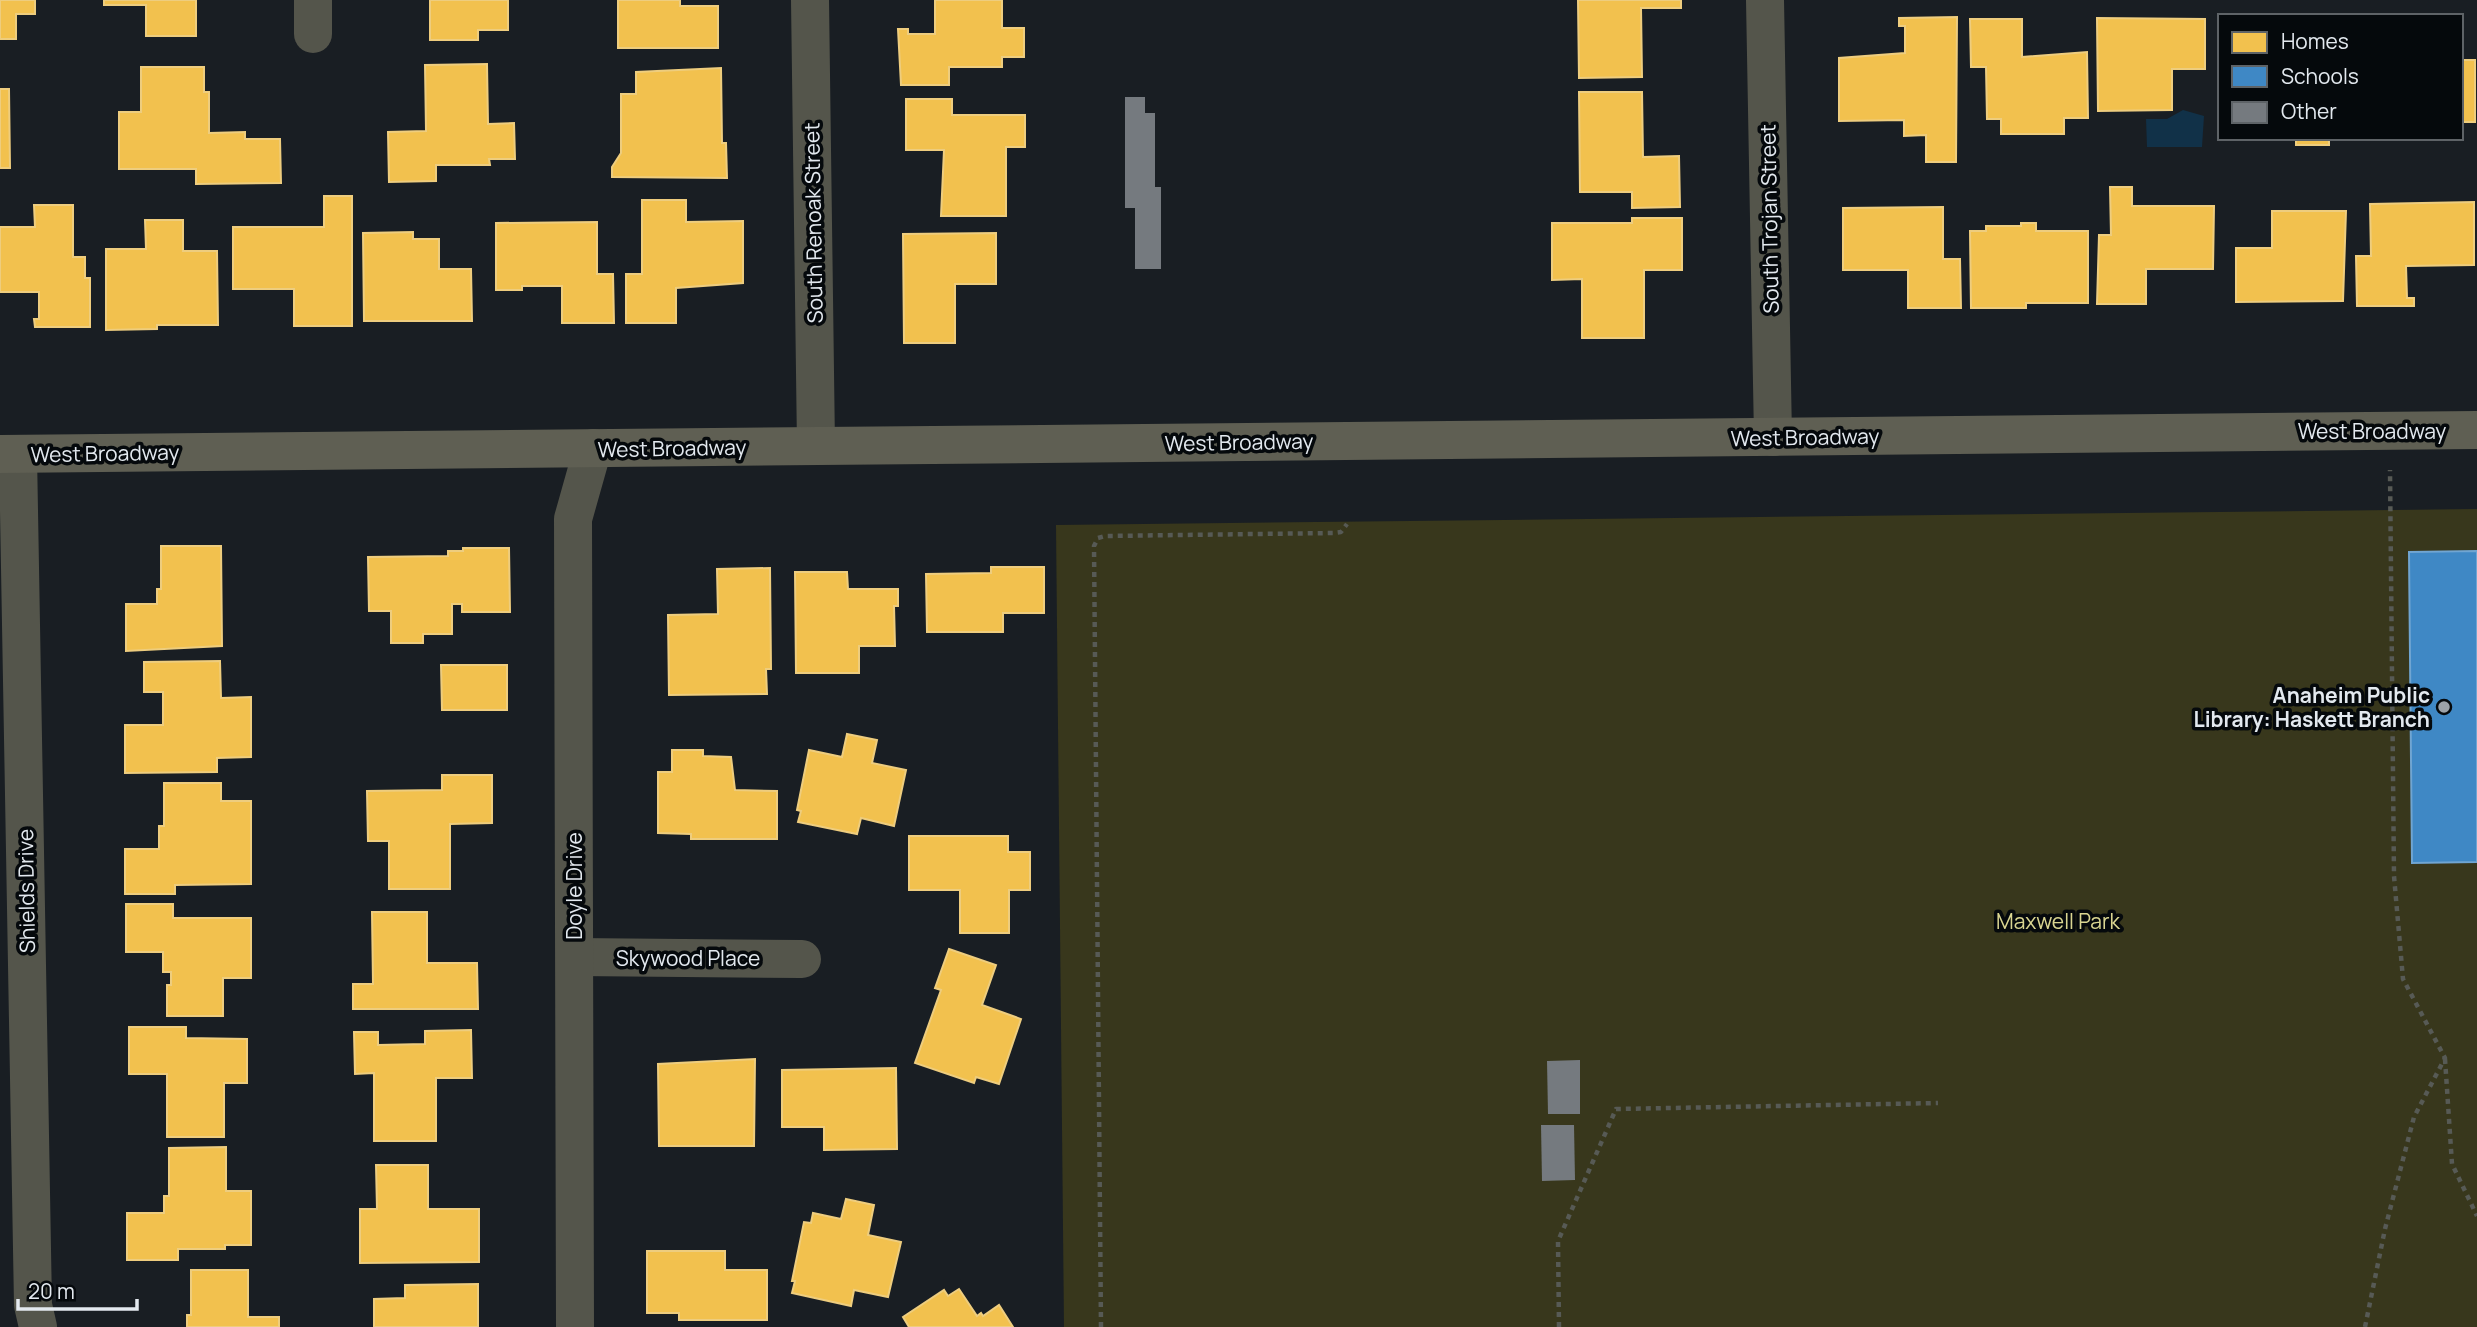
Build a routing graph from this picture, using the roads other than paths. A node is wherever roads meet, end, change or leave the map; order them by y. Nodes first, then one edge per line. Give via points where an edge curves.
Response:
1 (810, 0) edge
2 (1765, 0) edge
3 (2477, 430) edge
4 (1773, 437) junction
5 (816, 446) junction
6 (593, 449) junction
7 (9, 454) edge
8 (575, 957) junction
9 (802, 959) dead end
10 (38, 1327) edge
11 (575, 1327) edge

1 - 5 street, South Renoak Street
2 - 4 street, South Trojan Street
3 - 4 main road, West Broadway
4 - 5 main road, West Broadway
5 - 6 main road, West Broadway
6 - 7 main road, West Broadway
6 - 8 street, Doyle Drive via 573,519
7 - 10 street, Shields Drive via 33,1291
8 - 9 street, Skywood Place
8 - 11 street, Doyle Drive

